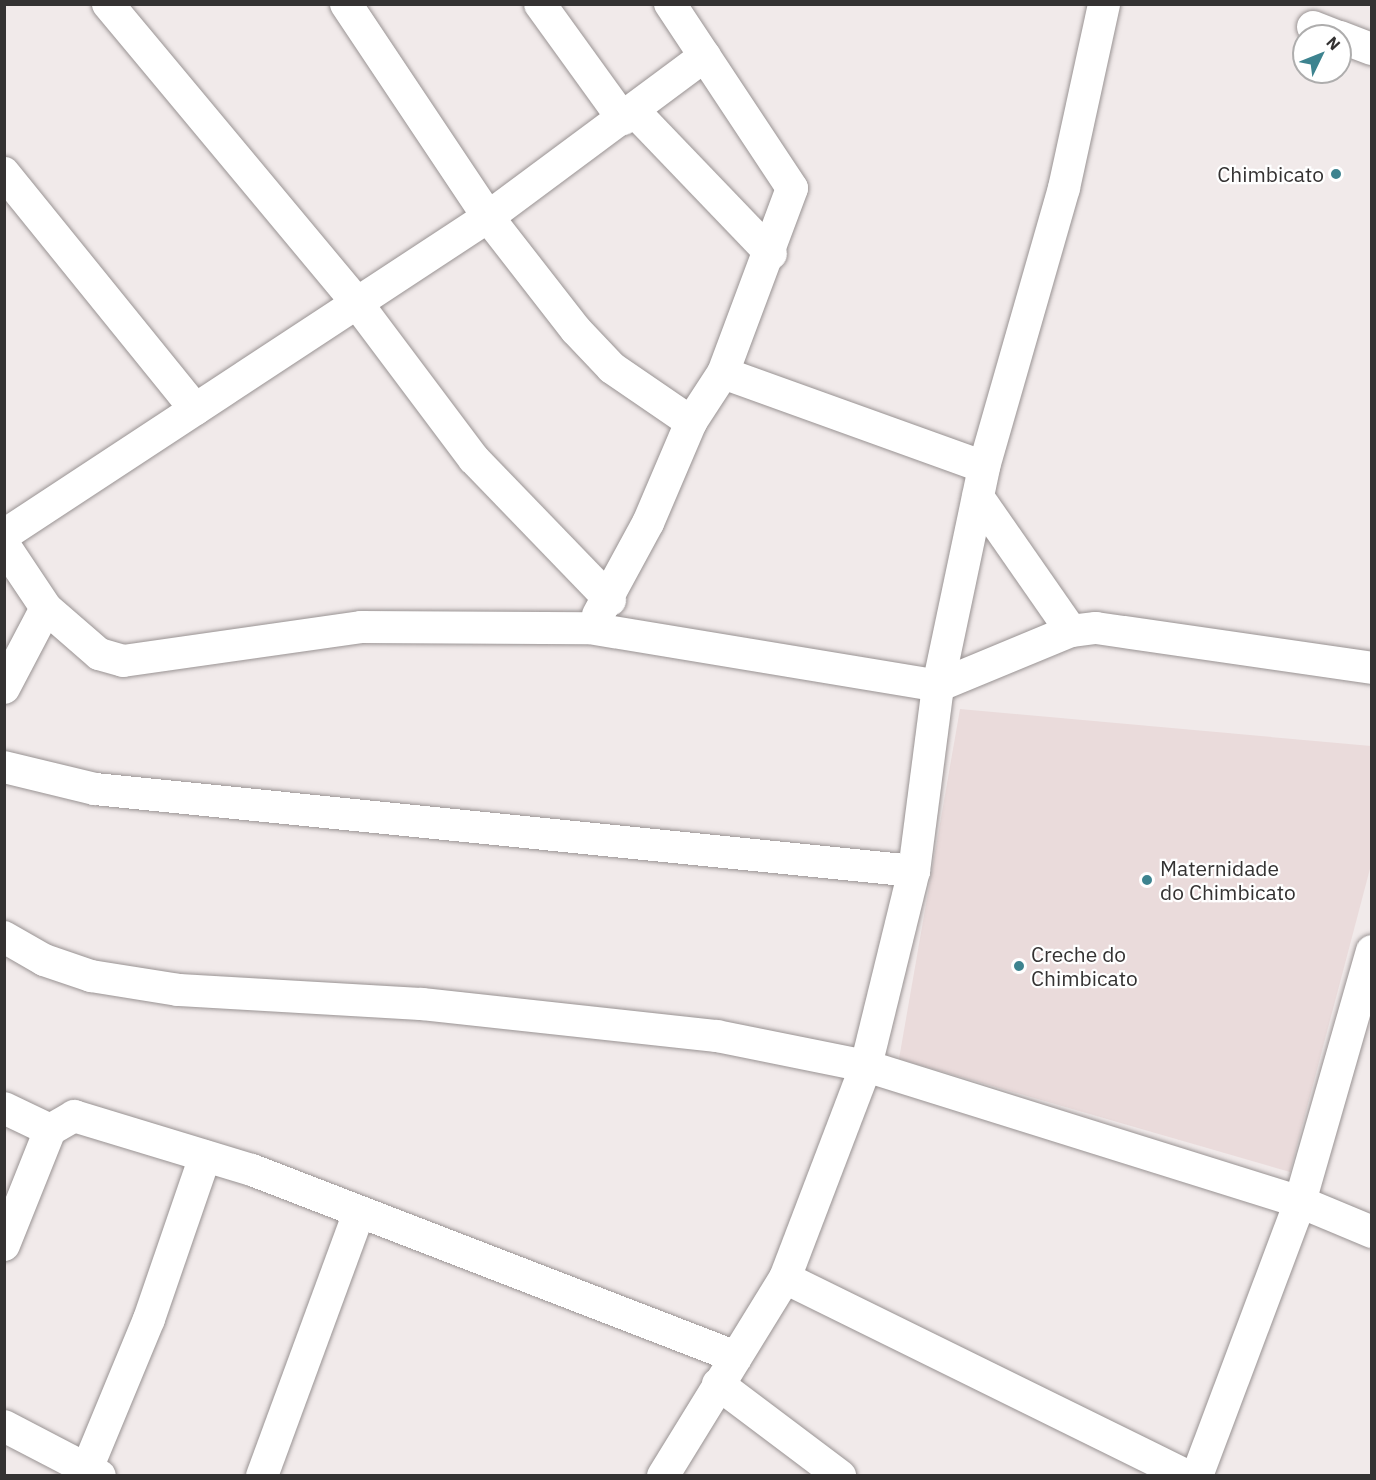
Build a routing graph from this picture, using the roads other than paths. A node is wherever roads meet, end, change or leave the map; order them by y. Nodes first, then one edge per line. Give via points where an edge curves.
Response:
1 (108, 4) edge
2 (346, 4) edge
3 (540, 4) edge
4 (670, 4) edge
5 (1104, 4) edge
6 (1352, 42) edge
7 (1371, 49) edge
8 (705, 57) junction
9 (629, 116) junction
10 (4, 172) edge
11 (488, 217) junction
12 (771, 254) junction
13 (356, 302) junction
14 (723, 373) junction
15 (195, 409) junction
16 (691, 422) junction
17 (984, 467) junction
18 (978, 497) junction
19 (4, 535) edge
20 (4, 545) edge
21 (610, 600) junction
22 (46, 608) junction
23 (589, 628) junction
24 (1071, 631) junction
25 (1371, 668) edge
26 (939, 686) junction
27 (4, 688) edge
28 (4, 767) edge
29 (914, 871) junction
30 (4, 937) edge
31 (1371, 951) edge
32 (866, 1066) junction
33 (4, 1108) edge
34 (50, 1130) junction
35 (205, 1156) junction
36 (1300, 1202) junction
37 (359, 1212) junction
38 (1371, 1232) edge
39 (4, 1245) edge
40 (784, 1278) junction
41 (736, 1357) junction
42 (718, 1384) junction
43 (4, 1426) edge
44 (90, 1473) edge
45 (262, 1476) edge
46 (663, 1476) edge
47 (840, 1476) edge
48 (1188, 1476) edge
49 (1197, 1476) edge

1 - 13 street
2 - 11 street
3 - 9 street
4 - 8 street
5 - 17 street via 1064,188
6 - 7 street
8 - 9 street
8 - 12 street via 792,188
9 - 11 street
9 - 12 street
10 - 15 street
11 - 13 street
11 - 16 street via 612,368
12 - 14 street
13 - 15 street
13 - 21 street via 474,459
14 - 16 street
14 - 17 street
15 - 19 street
16 - 21 street
17 - 18 street
18 - 24 street
18 - 26 street
20 - 22 street
21 - 23 street
22 - 23 street via 99,654 123,661 361,627
22 - 27 street
23 - 26 street
24 - 25 street via 1123,629
24 - 26 street
26 - 29 street
28 - 29 street via 95,789
29 - 32 street
30 - 32 street via 44,960 91,976 178,990 422,1004 717,1036
31 - 36 street
32 - 36 street
32 - 40 street
33 - 34 street
34 - 35 street via 75,1116
34 - 39 street
35 - 37 street
35 - 44 street
36 - 38 street
36 - 49 street
37 - 41 street
37 - 45 street
40 - 41 street
40 - 48 street
41 - 42 street
42 - 46 street
42 - 47 street
43 - 44 street

